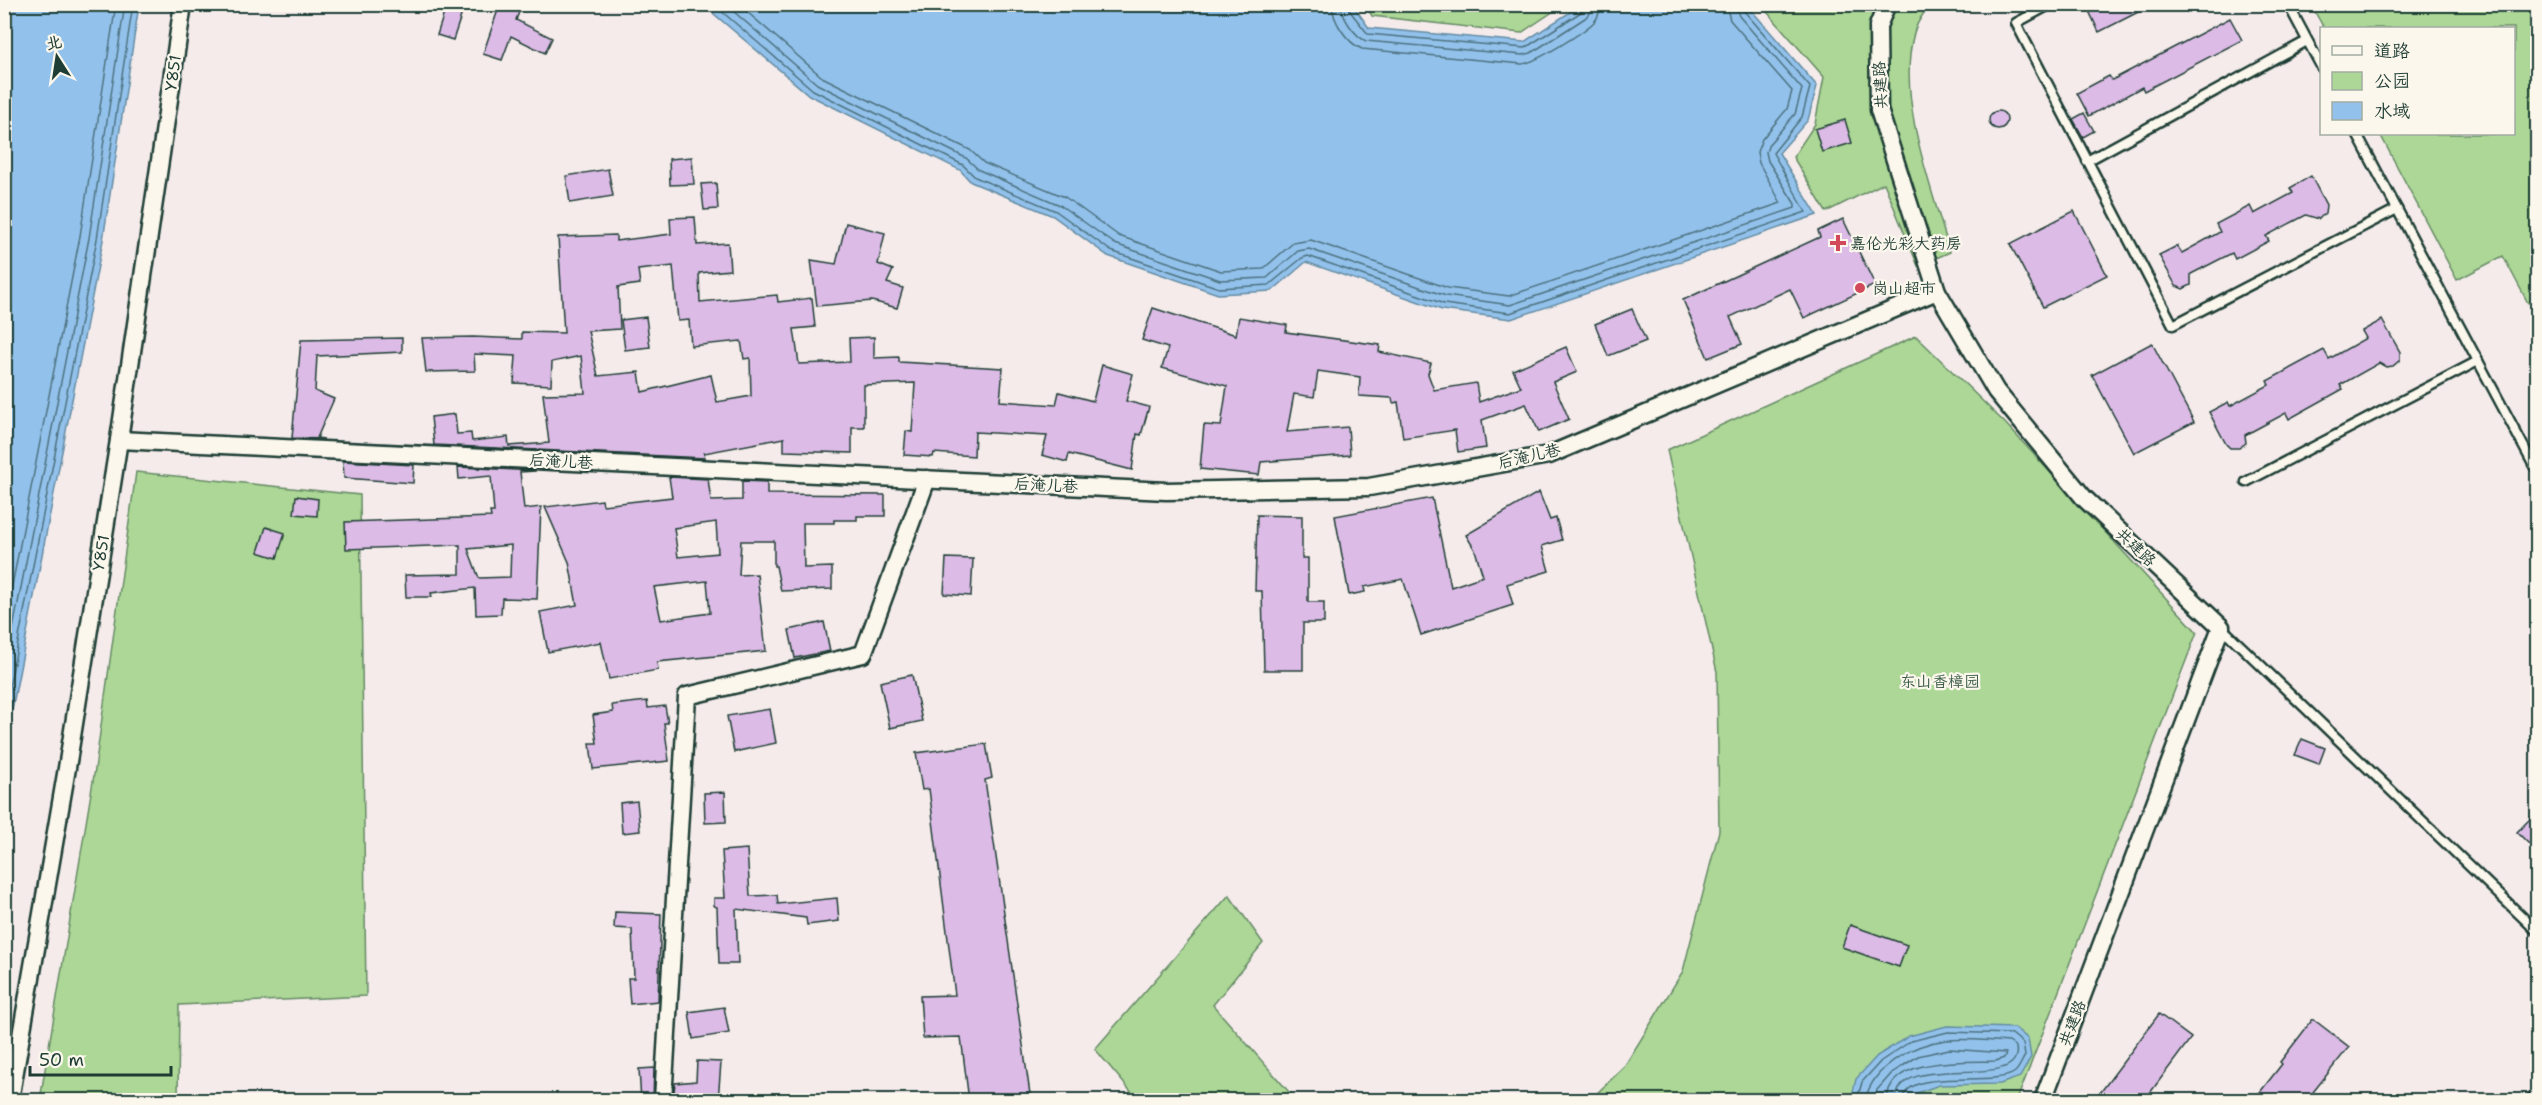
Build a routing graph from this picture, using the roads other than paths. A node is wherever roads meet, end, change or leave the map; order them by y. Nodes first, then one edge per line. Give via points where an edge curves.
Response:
1 (183, 4) edge
2 (1887, 4) edge
3 (2051, 4) edge
4 (2288, 4) edge
5 (2307, 41) junction
6 (2320, 64) edge
7 (2358, 135) edge
8 (2087, 161) junction
9 (2397, 209) junction
10 (1937, 291) junction
11 (2478, 361) junction
12 (119, 440) junction
13 (2538, 464) edge
14 (927, 479) junction
15 (2246, 482) dead end
16 (2221, 627) junction
17 (2538, 932) edge
18 (2538, 1092) edge
19 (10, 1101) edge
20 (663, 1101) edge
21 (2043, 1101) edge
22 (2530, 1101) edge

1 - 12 street, Y851
2 - 10 street, 共建路 via 1878,26 1879,110
3 - 8 lane via 2016,23
4 - 5 lane
5 - 6 lane
5 - 8 lane
7 - 9 lane
8 - 9 lane via 2173,325
9 - 11 lane
10 - 14 street, 后淹儿巷 via 1549,455 1369,487 1166,491
10 - 16 street, 共建路 via 1996,391 2084,498
11 - 13 lane via 2534,465
11 - 15 lane
12 - 14 street, 后淹儿巷
12 - 19 street, Y851
14 - 20 street via 863,654 687,696
16 - 17 lane
16 - 21 street, 共建路
18 - 22 lane

